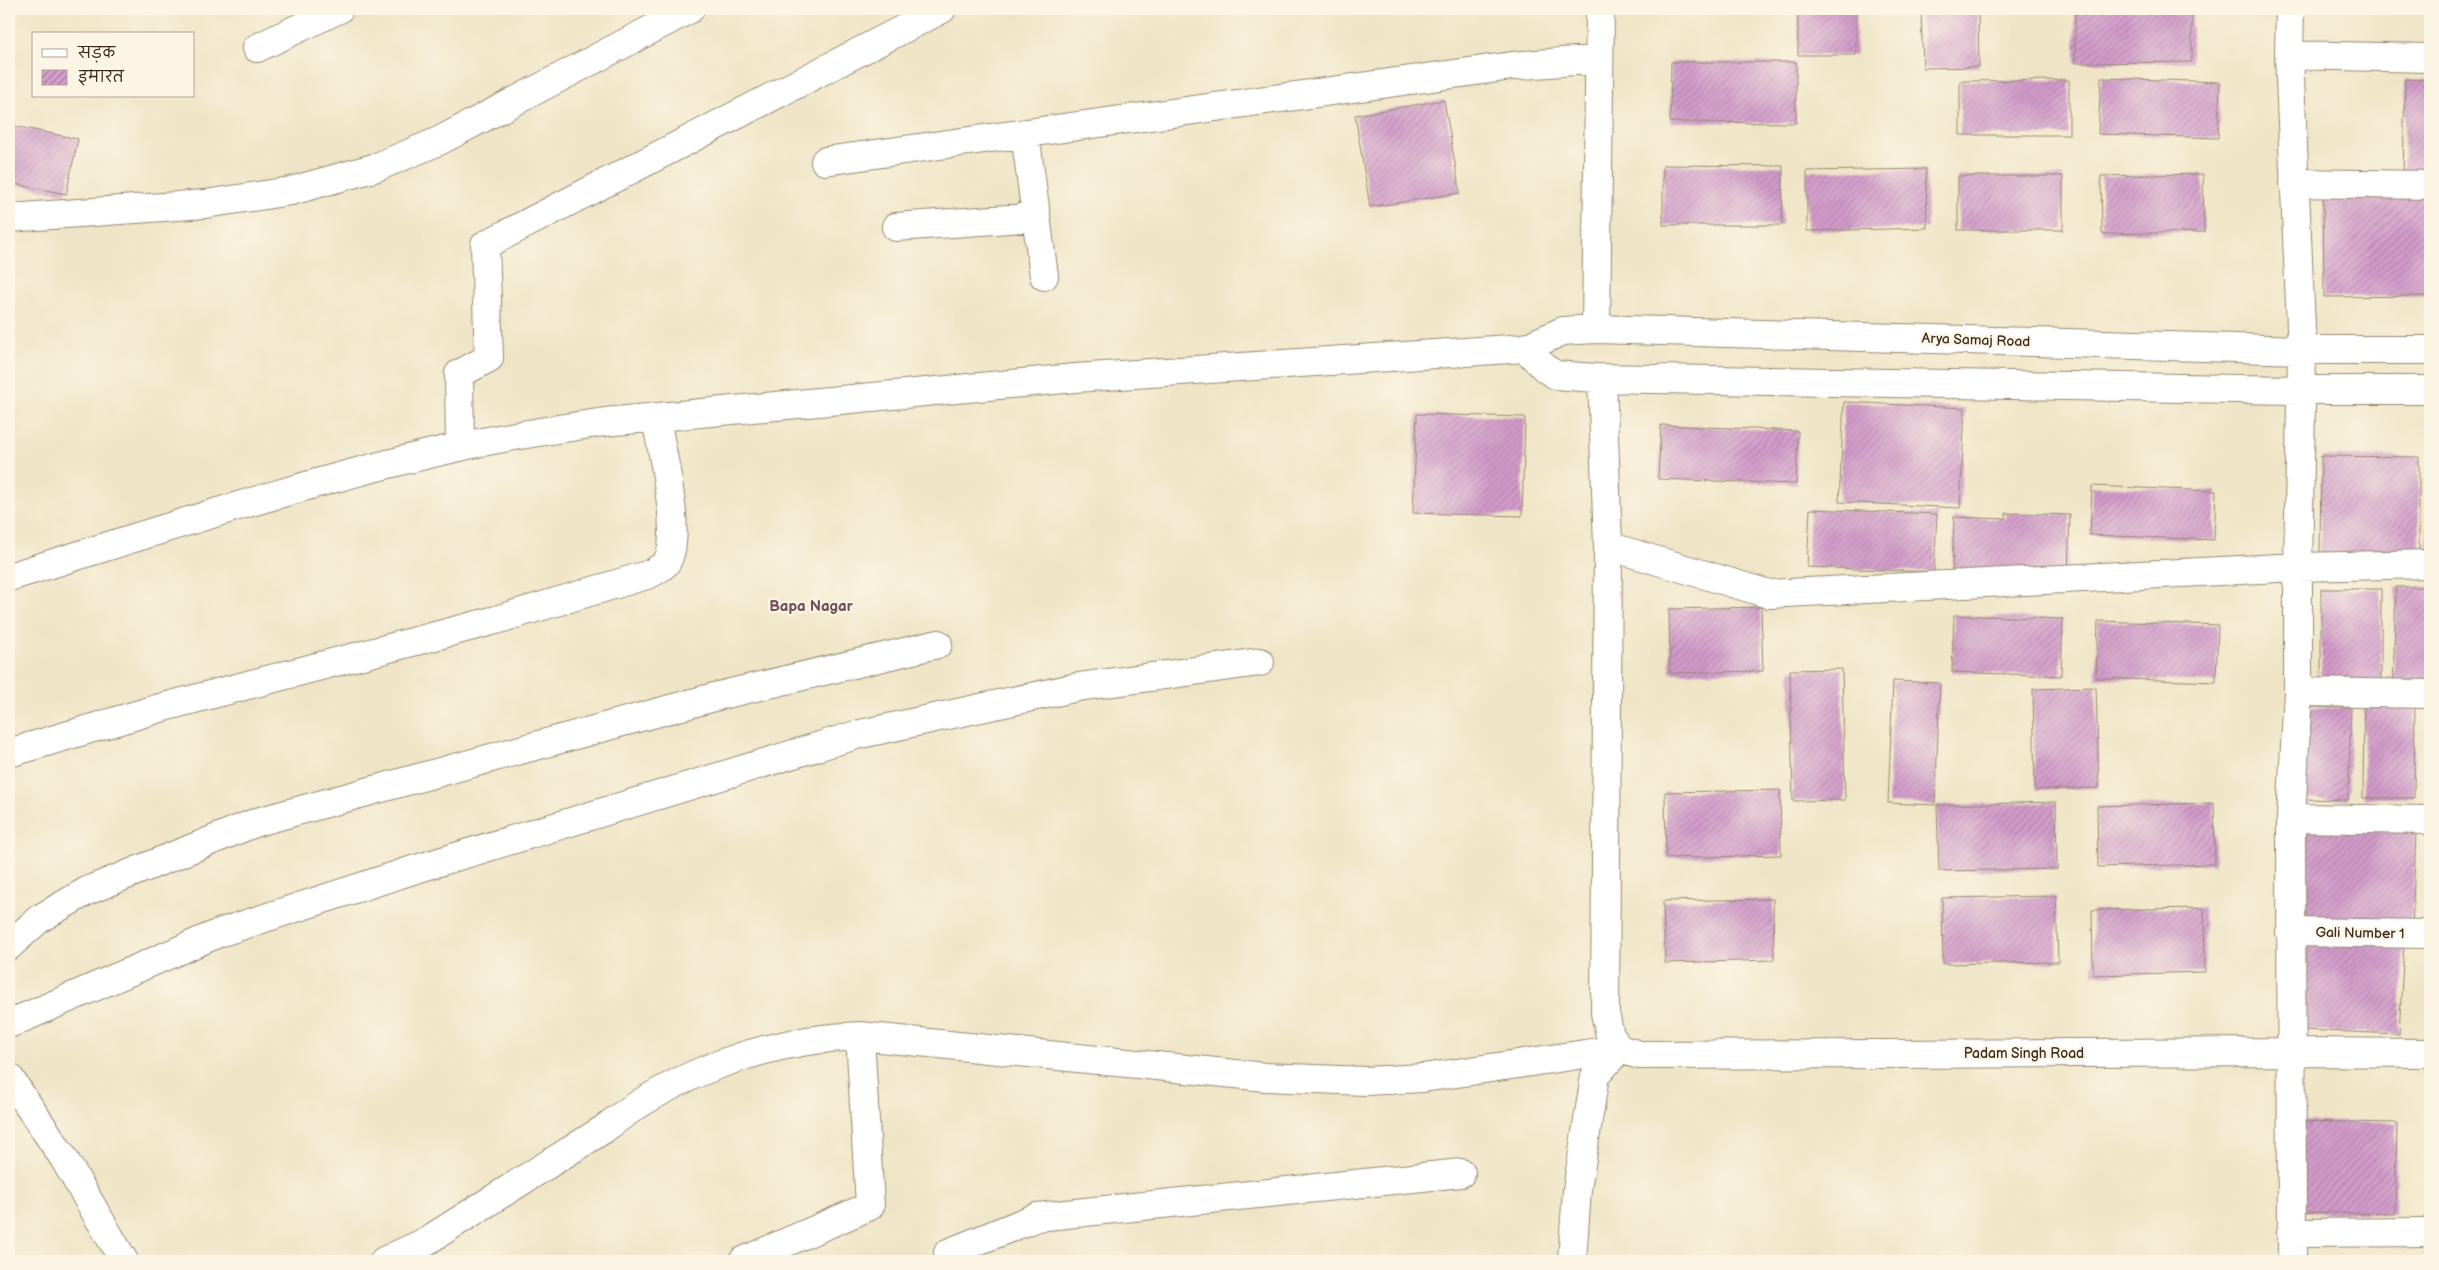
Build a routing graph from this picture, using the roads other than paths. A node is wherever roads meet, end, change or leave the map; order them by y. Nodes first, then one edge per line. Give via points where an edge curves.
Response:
1 (339, 9) edge
2 (690, 9) edge
3 (942, 9) edge
4 (1600, 9) edge
5 (2290, 9) edge
6 (257, 48) dead end
7 (2289, 55) junction
8 (2430, 58) edge
9 (1599, 59) junction
10 (1025, 133) junction
11 (826, 161) dead end
12 (2294, 183) junction
13 (2430, 184) edge
14 (1036, 217) junction
15 (9, 218) edge
16 (896, 227) dead end
17 (1044, 276) dead end
18 (1596, 329) junction
19 (1525, 348) junction
20 (2302, 350) junction
21 (2430, 350) edge
22 (1602, 378) junction
23 (2301, 390) junction
24 (2430, 390) edge
25 (656, 418) junction
26 (460, 447) junction
27 (1608, 546) junction
28 (2430, 564) edge
29 (2298, 567) junction
30 (9, 577) edge
31 (938, 644) dead end
32 (1260, 662) dead end
33 (2298, 692) junction
34 (2430, 694) edge
35 (9, 753) edge
36 (2291, 818) junction
37 (2430, 820) edge
38 (2290, 932) junction
39 (2430, 934) edge
40 (9, 946) edge
41 (9, 1024) edge
42 (860, 1036) junction
43 (1618, 1049) junction
44 (2290, 1052) junction
45 (2430, 1053) edge
46 (9, 1077) edge
47 (1461, 1173) dead end
48 (2291, 1232) junction
49 (2430, 1232) edge
50 (124, 1261) edge
51 (384, 1261) edge
52 (743, 1261) edge
53 (952, 1261) edge
54 (1572, 1261) edge
55 (2292, 1261) edge

1 - 6 street
2 - 15 street via 439,141 377,166 291,191 205,204
3 - 26 street via 485,245 489,358 460,374
4 - 9 street
5 - 7 street
7 - 8 street
7 - 12 street
9 - 10 street via 1512,66
9 - 18 street
10 - 11 street
10 - 14 street
12 - 13 street
12 - 20 street
14 - 16 street
14 - 17 street
18 - 19 street, Arya Samaj Road via 1563,331
18 - 20 street, Arya Samaj Road
19 - 22 street via 1546,370 1556,375
19 - 25 street via 1075,378
20 - 21 street, Arya Samaj Road
20 - 23 street
22 - 23 street
22 - 27 street
23 - 24 street
23 - 29 street
25 - 26 street via 545,431
25 - 35 street via 673,519 673,547 666,564 650,574 496,620 160,708
26 - 30 street via 350,474
27 - 29 street via 1769,594
27 - 43 street via 1605,1013 1610,1035
28 - 29 street
29 - 33 street
31 - 40 street via 718,696 257,822 87,891 39,919
32 - 41 street via 1078,687 856,735 416,869 219,933
33 - 34 street
33 - 36 street
36 - 37 street
36 - 38 street
38 - 39 street, Gali Number 1
38 - 44 street
42 - 43 street via 1265,1077 1365,1081 1423,1078
42 - 51 street via 772,1047 719,1065 664,1090 631,1108 604,1129 425,1242
42 - 52 street via 870,1206
43 - 44 street, Padam Singh Road via 1640,1055
43 - 54 street via 1595,1076 1576,1190
44 - 45 street, Padam Singh Road
44 - 48 street
46 - 50 street via 63,1157
47 - 53 street via 1037,1217 948,1253
48 - 49 street
48 - 55 street

